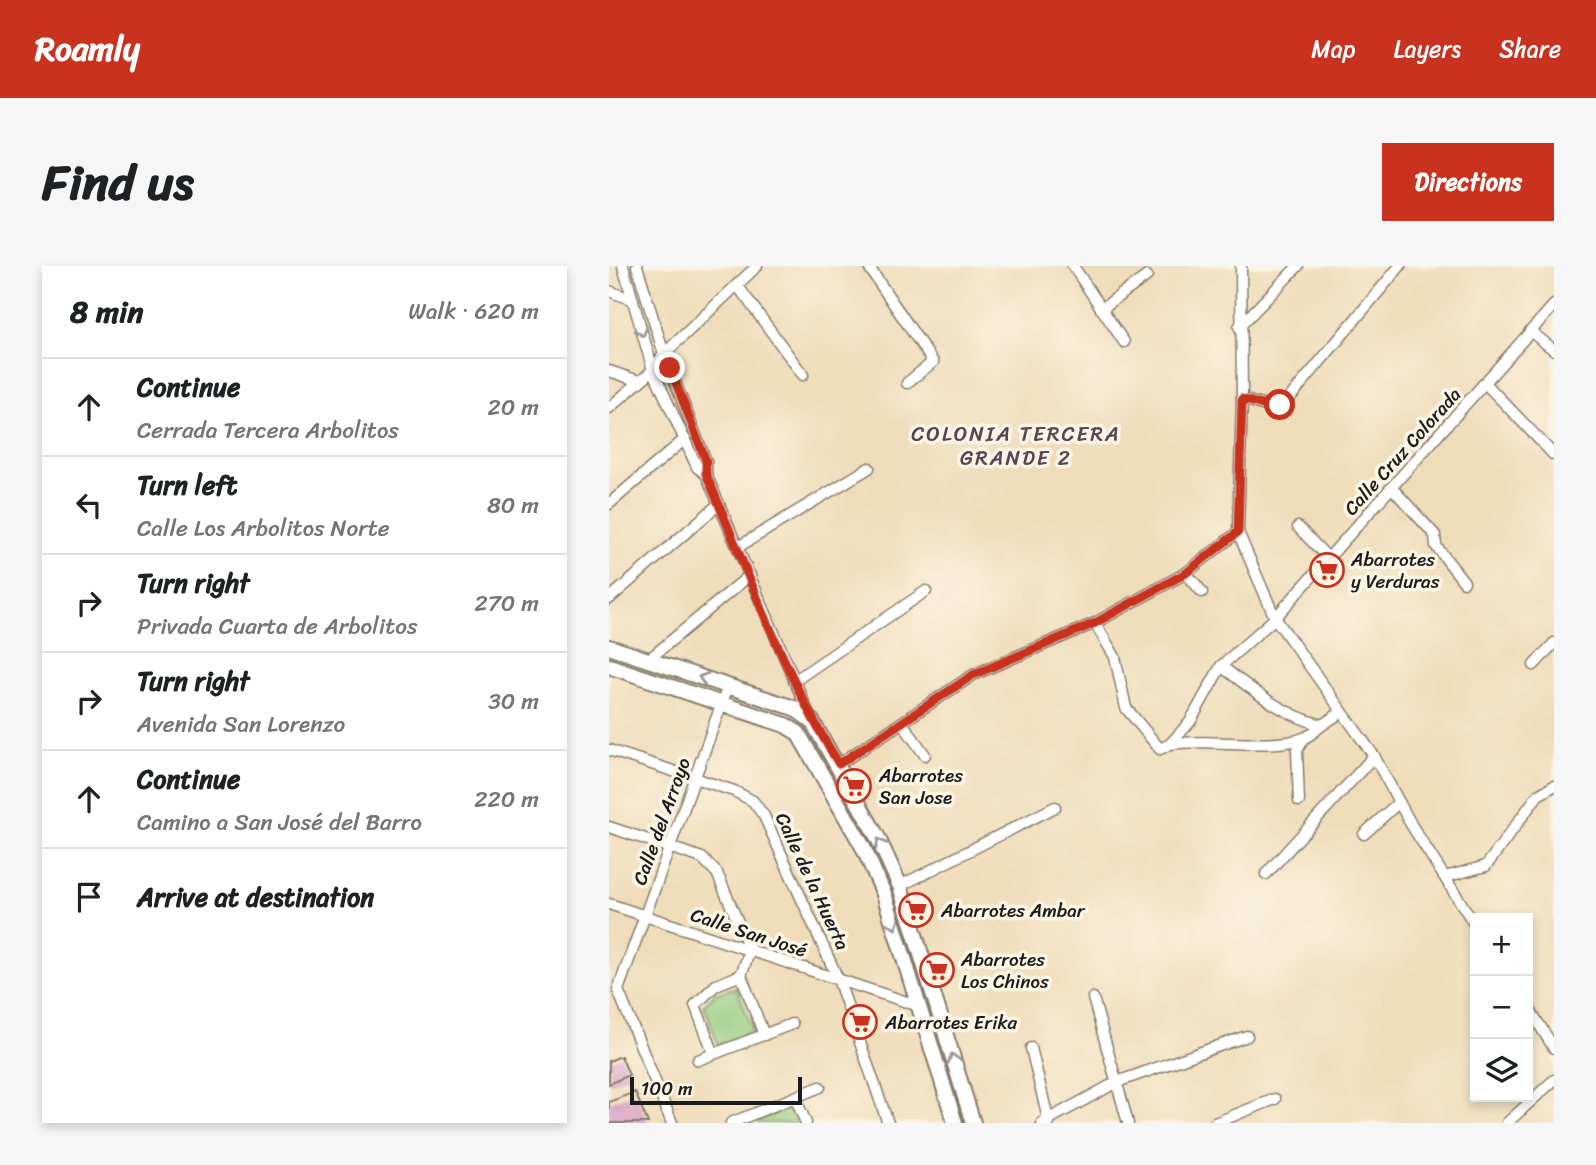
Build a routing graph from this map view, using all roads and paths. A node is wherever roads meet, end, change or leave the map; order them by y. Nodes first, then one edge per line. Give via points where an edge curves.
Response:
1 (623, 266) edge
2 (638, 266) edge
3 (757, 266) edge
4 (868, 266) edge
5 (1073, 266) edge
6 (1241, 266) edge
7 (1298, 266) edge
8 (1399, 266) edge
9 (1147, 276) dead end
10 (737, 285) junction
11 (609, 291) edge
12 (633, 300) junction
13 (1554, 304) edge
14 (1101, 309) junction
15 (1239, 327) junction
16 (1531, 331) junction
17 (1124, 342) dead end
18 (1554, 350) edge
19 (664, 354) junction
20 (653, 370) junction
21 (609, 371) edge
22 (803, 376) dead end
23 (639, 382) junction
24 (907, 383) dead end
25 (1485, 383) junction
26 (1242, 399) junction
27 (609, 408) edge
28 (685, 439) junction
29 (1554, 455) edge
30 (869, 468) dead end
31 (706, 474) junction
32 (1393, 489) junction
33 (609, 504) edge
34 (719, 504) junction
35 (1298, 527) dead end
36 (1238, 532) junction
37 (738, 547) junction
38 (1329, 559) junction
39 (1186, 573) junction
40 (750, 575) junction
41 (1464, 582) dead end
42 (926, 591) dead end
43 (1202, 592) dead end
44 (609, 599) edge
45 (1275, 618) junction
46 (1095, 623) junction
47 (1554, 643) edge
48 (615, 649) edge
49 (648, 660) junction
50 (1534, 665) dead end
51 (1221, 666) junction
52 (613, 667) edge
53 (795, 681) junction
54 (728, 686) junction
55 (722, 704) junction
56 (1342, 712) junction
57 (812, 720) junction
58 (903, 724) junction
59 (1322, 725) junction
60 (798, 733) junction
61 (1304, 738) junction
62 (1170, 744) junction
63 (609, 750) edge
64 (925, 755) dead end
65 (1374, 756) junction
66 (839, 764) junction
67 (695, 777) junction
68 (1554, 786) edge
69 (1299, 801) dead end
70 (1399, 802) junction
71 (1055, 807) dead end
72 (609, 827) edge
73 (1364, 834) dead end
74 (670, 847) junction
75 (1266, 874) dead end
76 (1445, 877) junction
77 (900, 886) junction
78 (609, 904) edge
79 (645, 916) junction
80 (1470, 917) edge
81 (750, 950) junction
82 (741, 975) junction
83 (838, 979) junction
84 (614, 988) edge
85 (1093, 998) dead end
86 (919, 1006) junction
87 (1533, 1015) edge
88 (792, 1024) dead end
89 (764, 1035) junction
90 (1247, 1036) dead end
91 (1031, 1048) dead end
92 (1554, 1048) edge
93 (714, 1054) junction
94 (698, 1060) dead end
95 (1554, 1080) edge
96 (1117, 1082) junction
97 (820, 1087) dead end
98 (795, 1097) junction
99 (1275, 1099) dead end
100 (749, 1120) edge
101 (1046, 1122) edge
102 (672, 1123) edge
103 (731, 1123) edge
104 (806, 1123) edge
105 (888, 1123) edge
106 (955, 1123) edge
107 (973, 1123) edge
108 (1128, 1123) edge
109 (1215, 1123) edge
110 (1507, 1123) edge

1 - 12 street
2 - 19 street
3 - 10 street
4 - 24 street via 933,362
5 - 14 street
6 - 15 street
7 - 15 street
8 - 26 street via 1287,401 1272,408
9 - 14 street
10 - 19 street
10 - 22 street
11 - 12 street
12 -> 20 street
13 - 16 street, Calle Cruz Colorada
14 - 17 street
15 - 26 street
16 - 18 street
16 - 25 street, Calle Cruz Colorada
19 - 20 street
19 - 31 street via 706,461
20 - 23 street
20 - 28 street
21 - 23 street
23 - 27 street
25 - 29 street
25 - 32 street, Calle Cruz Colorada
26 - 36 street
28 - 31 street via 697,467
28 - 33 street
30 - 37 street
31 - 34 street
32 - 38 street, Calle Cruz Colorada
32 - 41 street via 1434,535 1436,546
34 - 37 street
34 - 44 street
35 - 38 street
36 - 39 street
36 - 45 street
37 - 40 street
38 - 45 street, Calle Cruz Colorada
39 - 43 street
39 - 46 street
40 - 49 street
40 - 53 street
42 - 53 street
45 - 51 street, Calle Cruz Colorada
45 - 56 street
46 - 58 street via 973,675
46 - 62 street via 1115,657 1126,708 1160,749
47 - 50 street
48 - 49 street
48 - 52 street
54 -> 49 street
51 - 59 street via 1277,708
51 - 62 street, Calle Cruz Colorada via 1190,722
52 - 55 street
53 - 57 street
54 - 55 street, Calle del Arroyo
54 - 57 street via 794,708
55 - 60 street
55 - 67 street, Calle del Arroyo
56 - 59 street
56 - 65 street
57 - 60 street
57 - 66 street
58 - 64 street
58 - 66 street
59 - 61 street
60 -> 86 street via 844,810 884,894
61 - 62 street
61 - 69 street via 1297,751
63 - 67 street, Calle de la Huerta
65 - 70 street
65 - 75 street
77 -> 66 street
67 - 74 street, Calle del Arroyo
67 - 83 street, Calle de la Huerta via 753,801 764,816
68 - 76 street via 1538,795 1486,866
70 - 73 street
70 - 76 street
71 - 77 street
72 - 74 street
74 - 79 street, Calle del Arroyo
74 - 81 street via 702,858 717,873
76 - 80 street
107 -> 77 street
78 - 79 street, Calle San José
79 - 81 street, Calle San José
79 - 84 street, Calle del Arroyo
81 - 82 street
81 - 83 street, Calle San José
82 - 89 street
82 - 93 street via 716,985 695,1005
83 - 86 street, Calle San José
83 - 105 street, Calle de la Huerta
84 - 102 street, Calle del Arroyo
85 - 96 street
86 - 106 street
87 - 92 street
88 - 89 street
89 - 93 street
90 - 96 street
91 - 101 street
93 - 94 street
95 - 110 street
96 - 101 street
96 - 108 street
97 - 98 street
98 - 100 street
98 - 104 street
99 - 109 street
100 - 103 street

